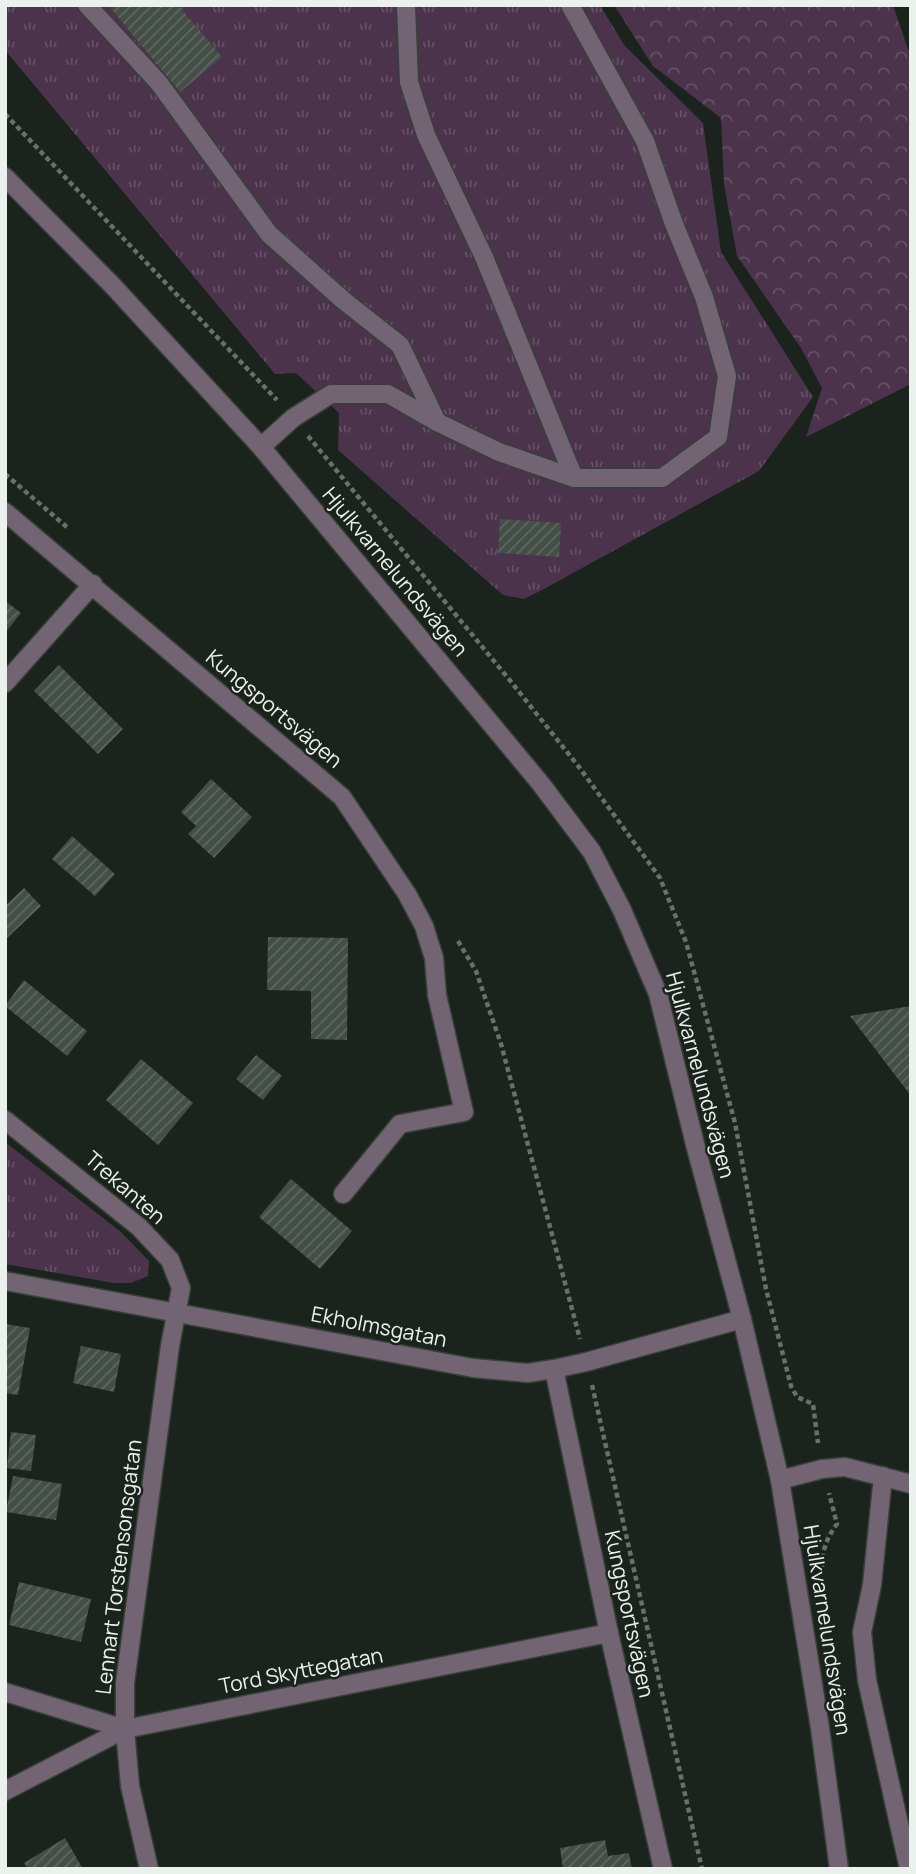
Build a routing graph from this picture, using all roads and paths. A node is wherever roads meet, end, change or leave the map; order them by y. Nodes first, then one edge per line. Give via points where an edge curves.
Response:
1 (87, 5) edge
2 (407, 5) edge
3 (570, 5) edge
4 (5, 114) edge
5 (5, 177) edge
6 (293, 418) junction
7 (437, 422) junction
8 (261, 447) junction
9 (574, 478) junction
10 (5, 512) edge
11 (93, 584) junction
12 (5, 683) edge
13 (5, 1120) edge
14 (343, 1194) dead end
15 (5, 1281) edge
16 (178, 1313) junction
17 (742, 1319) junction
18 (554, 1369) junction
19 (822, 1469) junction
20 (883, 1476) junction
21 (780, 1480) junction
22 (911, 1484) edge
23 (822, 1575) dead end
24 (609, 1633) junction
25 (5, 1692) edge
26 (125, 1729) junction
27 (5, 1791) edge
28 (149, 1869) edge
29 (663, 1869) edge
30 (839, 1869) edge
31 (909, 1869) edge

1 - 7 street via 159,83 269,234 400,345
2 - 9 street via 409,82 426,135 484,257
3 - 9 street via 645,141 704,297 727,376 718,437 662,478
4 - 6 path
5 - 8 street, Hjulkvarnelundsvägen
6 - 7 street via 331,394 388,394
6 - 8 street
6 - 19 path via 508,678 660,878 686,942 706,1012 735,1123 766,1289 791,1387 813,1404
7 - 9 street via 499,452
8 - 17 street, Hjulkvarnelundsvägen via 541,784 592,852 658,994
10 - 11 street, Kungsportsvägen
11 - 12 street
11 - 14 street, Kungsportsvägen via 342,797 424,926 464,1112 400,1124
13 - 16 street, Trekanten via 139,1227 170,1260 181,1288
15 - 16 street, Ekholmsgatan
16 - 18 street, Ekholmsgatan via 472,1368 528,1373
16 - 26 street, Lennart Torstensonsgatan via 125,1683
17 - 18 street, Ekholmsgatan
17 - 21 street, Hjulkvarnelundsvägen
18 - 24 street, Kungsportsvägen
19 - 20 street via 845,1467
19 - 21 street
19 - 23 path via 837,1524 822,1554
20 - 22 street
20 - 31 street via 872,1585 862,1632 867,1680
21 - 30 street, Hjulkvarnelundsvägen
24 - 26 street, Tord Skyttegatan
24 - 29 street, Kungsportsvägen
25 - 26 street, Tord Skyttegatan
26 - 27 street
26 - 28 street, Lennart Torstensonsgatan via 130,1786

